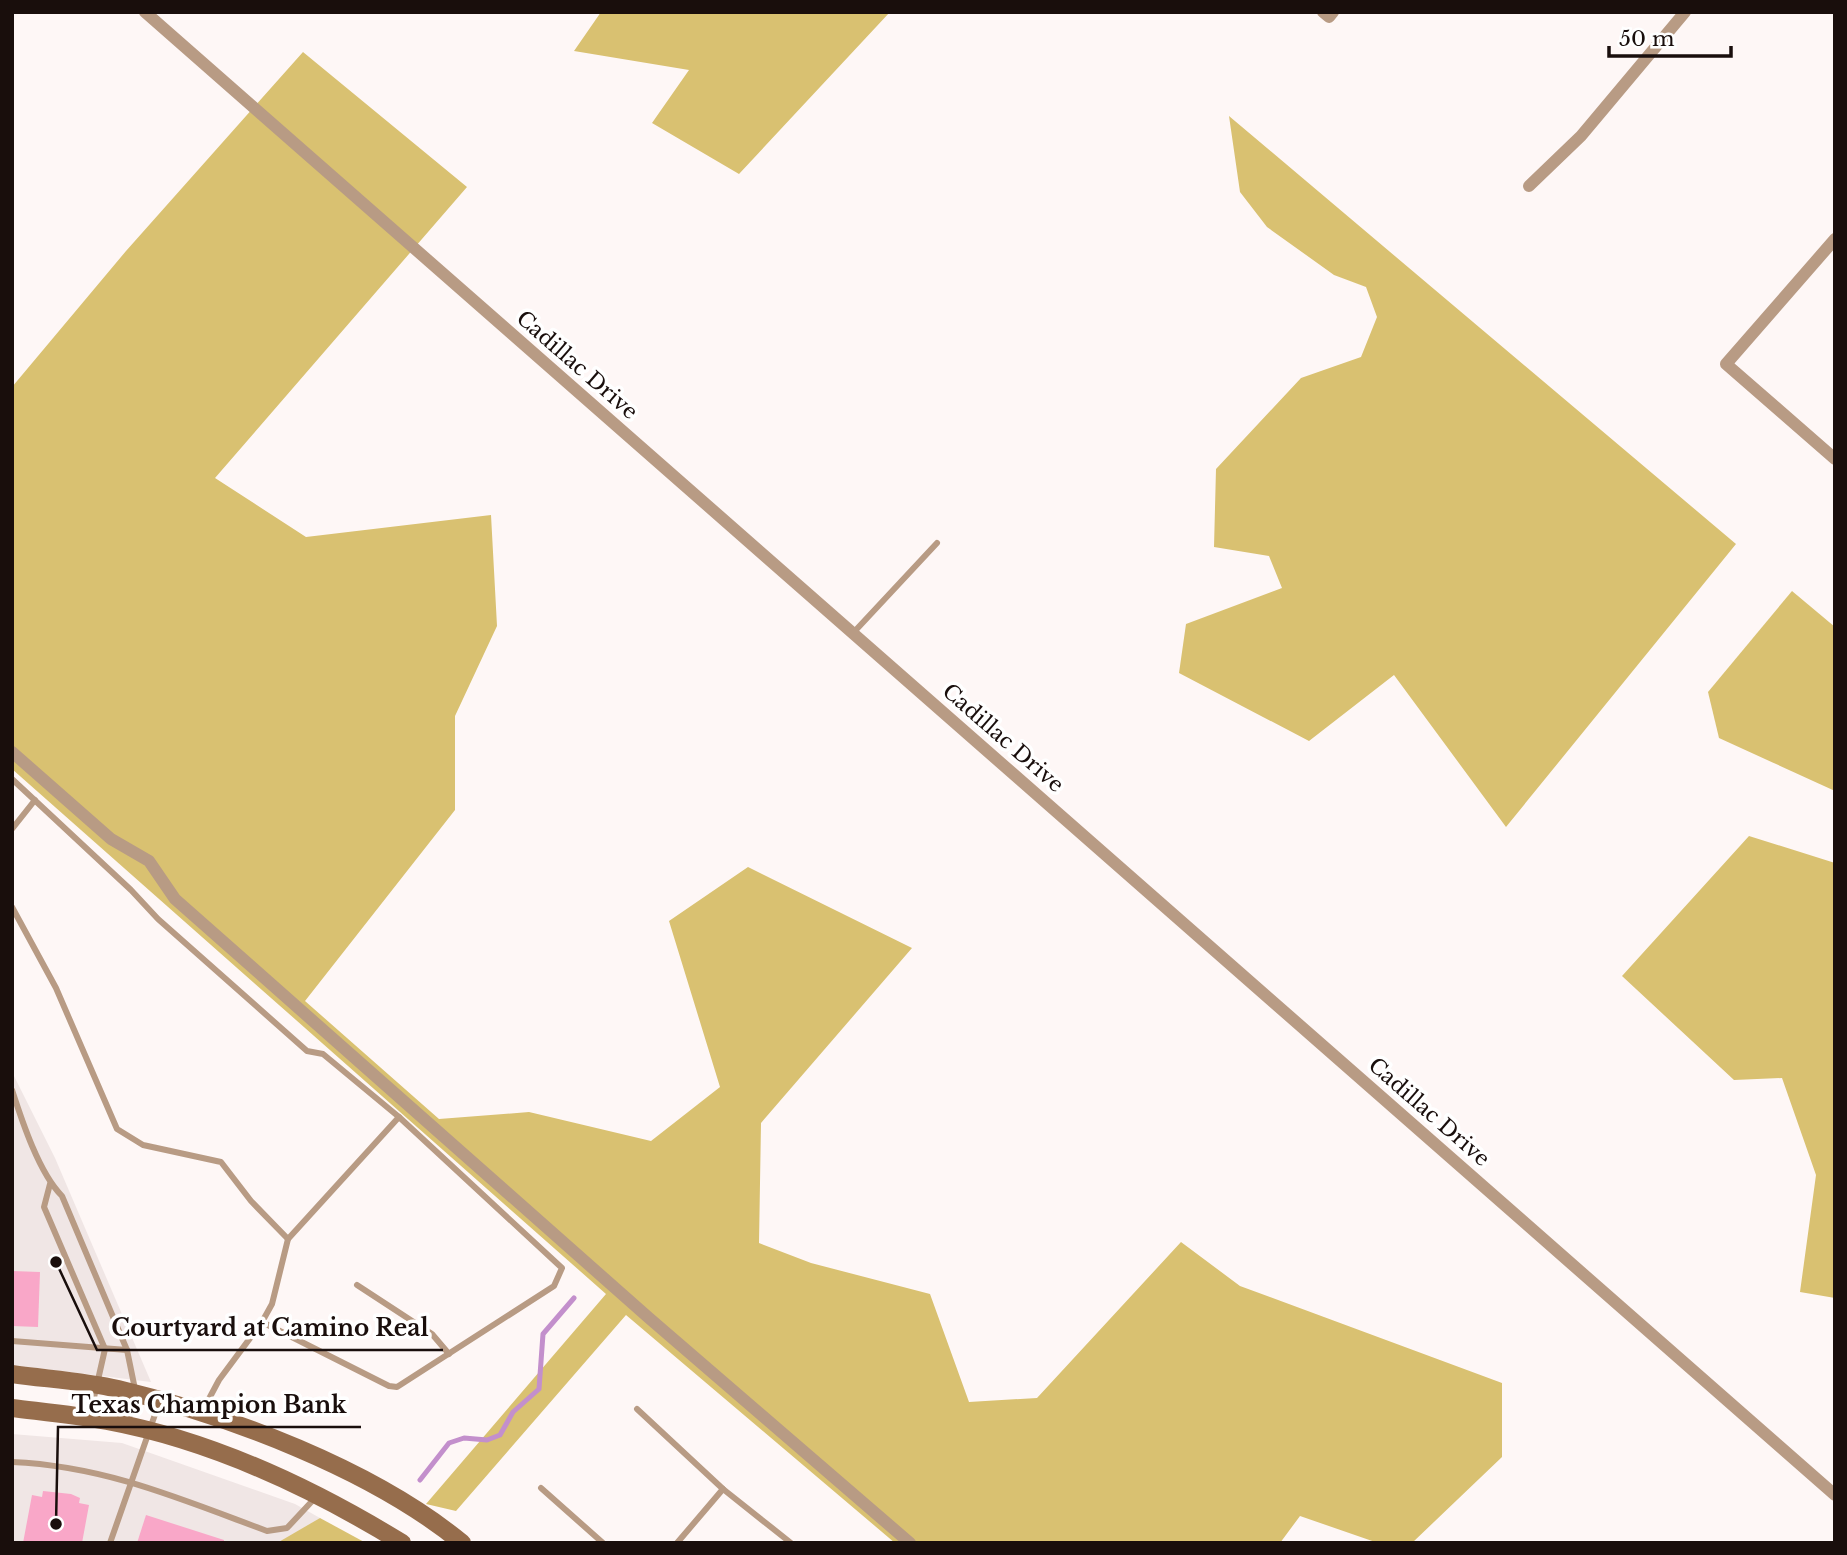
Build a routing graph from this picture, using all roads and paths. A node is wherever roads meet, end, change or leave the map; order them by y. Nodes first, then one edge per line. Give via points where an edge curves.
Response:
1 (145, 12) edge
2 (1685, 12) edge
3 (1529, 186) dead end
4 (1835, 239) edge
5 (1835, 459) edge
6 (937, 542) dead end
7 (854, 632) junction
8 (12, 752) edge
9 (12, 779) edge
10 (36, 800) junction
11 (12, 828) edge
12 (12, 907) edge
13 (12, 1090) edge
14 (398, 1117) junction
15 (50, 1184) junction
16 (288, 1239) junction
17 (358, 1285) dead end
18 (262, 1322) junction
19 (12, 1340) edge
20 (105, 1349) junction
21 (127, 1350) junction
22 (449, 1354) junction
23 (12, 1374) edge
24 (97, 1386) junction
25 (136, 1394) junction
26 (160, 1401) junction
27 (12, 1408) edge
28 (638, 1409) dead end
29 (202, 1413) junction
30 (89, 1419) junction
31 (126, 1426) junction
32 (149, 1433) junction
33 (12, 1462) edge
34 (132, 1480) junction
35 (541, 1488) dead end
36 (723, 1489) junction
37 (317, 1495) junction
38 (1835, 1495) edge
39 (110, 1543) edge
40 (402, 1543) edge
41 (462, 1543) edge
42 (603, 1543) edge
43 (677, 1543) edge
44 (791, 1543) edge
45 (910, 1543) edge

1 - 7 street, Cadillac Drive
2 - 3 street via 1581,136
4 - 5 street via 1726,364
6 - 7 lane
7 - 38 street, Cadillac Drive
8 - 45 street via 111,839 149,861 175,899
9 - 10 lane
10 - 11 lane
10 - 14 lane via 158,919 307,1051 323,1054
12 - 16 lane via 56,988 117,1129 143,1145 221,1162 251,1202
13 - 15 lane via 21,1125
14 - 16 lane
14 - 22 lane via 562,1268 554,1286
15 - 20 lane via 44,1207
15 - 21 lane via 62,1196
16 - 18 lane via 272,1304
17 - 22 lane via 432,1334
18 - 22 lane via 389,1386 397,1387
18 - 29 lane via 219,1380
19 - 20 lane
20 - 21 lane
20 - 24 lane
21 - 25 lane
23 - 24 main road
24 - 25 main road
24 - 30 lane
25 - 26 main road
25 - 31 lane
26 - 29 main road
26 - 32 lane
27 - 30 main road
28 - 36 lane
29 - 41 main road via 292,1446 370,1484
30 - 31 main road
31 - 32 main road
32 - 34 lane
32 - 37 main road via 267,1472
33 - 34 lane
34 - 37 lane via 267,1531 287,1528
34 - 39 lane
35 - 42 lane
36 - 43 lane
36 - 44 lane
37 - 40 main road

